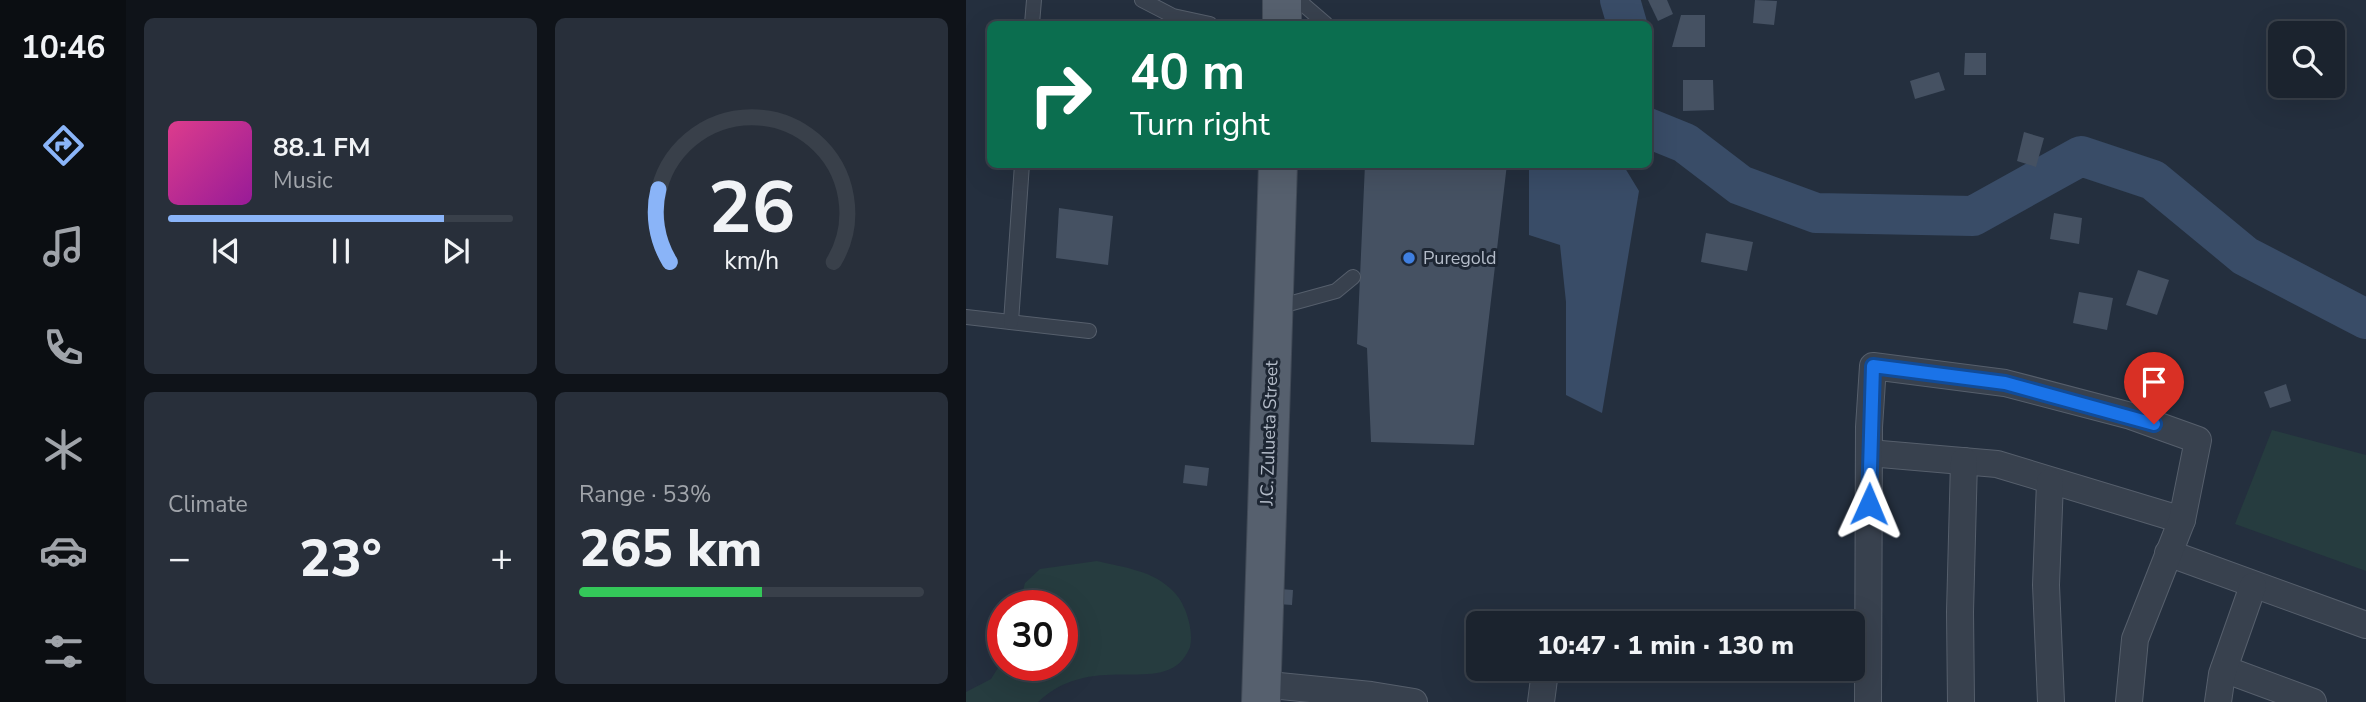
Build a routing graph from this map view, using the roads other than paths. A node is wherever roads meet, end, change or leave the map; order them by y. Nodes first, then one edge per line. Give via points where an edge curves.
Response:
1 (1034, 0) edge
2 (1142, 0) edge
3 (1282, 0) edge
4 (1298, 0) edge
5 (1176, 20) edge
6 (1032, 21) edge
7 (1282, 21) edge
8 (1322, 21) edge
9 (1022, 168) edge
10 (1278, 168) edge
11 (1353, 277) dead end
12 (1273, 309) junction
13 (966, 317) edge
14 (1011, 322) junction
15 (1089, 331) dead end
16 (1870, 453) junction
17 (1965, 461) junction
18 (2050, 482) junction
19 (2182, 520) junction
20 (2168, 553) junction
21 (2253, 586) junction
22 (2366, 625) edge
23 (2224, 669) junction
24 (1260, 693) edge
25 (1414, 702) edge
26 (1868, 702) edge
27 (1961, 702) edge
28 (2050, 702) edge
29 (2129, 702) edge
30 (2218, 702) edge
31 (2313, 702) edge

1 - 6 lane
2 - 5 lane
3 - 7 main road
4 - 8 lane
9 - 14 lane
10 - 12 main road, J.C. Zulueta Street
11 - 12 lane via 1336,291
12 - 24 main road, J.C. Zulueta Street
13 - 14 lane
14 - 15 lane
16 - 17 street
16 - 19 street via 1873,366 2005,383 2131,416 2198,440
16 - 26 street
17 - 18 street via 1997,464
17 - 27 street
18 - 19 street
18 - 28 street via 2046,585
19 - 20 street
20 - 21 street
20 - 29 street via 2135,639
21 - 22 street
21 - 23 street
23 - 30 street
23 - 31 street
24 - 25 street via 1371,695

